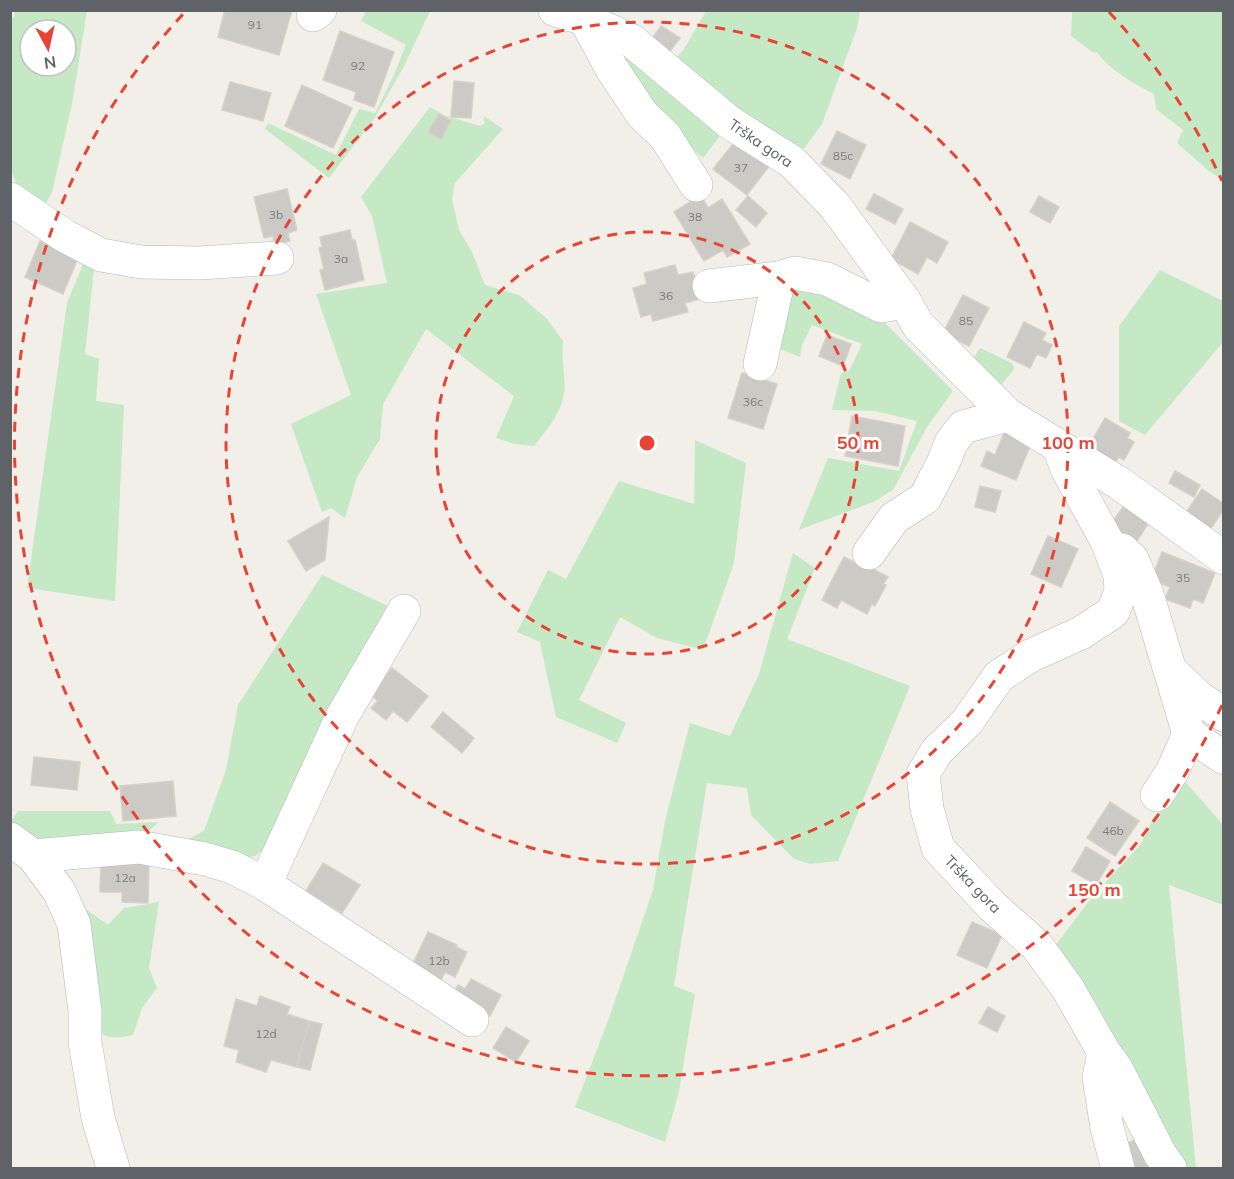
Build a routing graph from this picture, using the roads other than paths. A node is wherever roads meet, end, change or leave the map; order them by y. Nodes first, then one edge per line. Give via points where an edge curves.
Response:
1 (570, 15) edge
2 (696, 185) dead end
3 (10, 199) edge
4 (277, 258) dead end
5 (779, 278) junction
6 (710, 286) dead end
7 (905, 302) junction
8 (760, 364) dead end
9 (1008, 415) junction
10 (1059, 447) junction
11 (1107, 541) junction
12 (869, 553) dead end
13 (1224, 558) edge
14 (404, 611) dead end
15 (1170, 670) junction
16 (1224, 715) edge
17 (1189, 734) junction
18 (1224, 758) edge
19 (1157, 795) dead end
20 (22, 848) edge
21 (266, 884) junction
22 (472, 1020) dead end
23 (1104, 1052) junction
24 (113, 1168) edge
25 (1118, 1168) edge
26 (1170, 1168) edge

1 - 2 street, Trška gora via 642,114 664,136
1 - 7 street, Trška gora via 632,41 729,122 792,162 835,206
3 - 4 street via 65,237 101,255 141,262 199,263
5 - 6 street
5 - 7 street via 795,273 827,279 881,306
5 - 8 street
7 - 9 street, Trška gora via 918,325
9 - 10 street, Trška gora
9 - 12 street via 963,428 951,443 925,498 894,518
10 - 11 street, Trška gora
10 - 13 street, Trška gora via 1119,483
11 - 15 street, Trška gora via 1132,559
11 - 23 street, Trška gora via 1120,575 1121,591 1113,612 999,676 967,722 937,751 923,774 927,809 938,848 992,906 1037,946 1068,989
14 - 21 street via 343,715
15 - 16 street, Trška gora
15 - 17 street, Trška gora
17 - 18 street
17 - 19 street
20 - 21 street via 139,847 205,859
20 - 24 street via 59,891 74,924 85,1042 98,1118
21 - 22 street
23 - 25 street via 1100,1077 1107,1128
23 - 26 street, Trška gora

